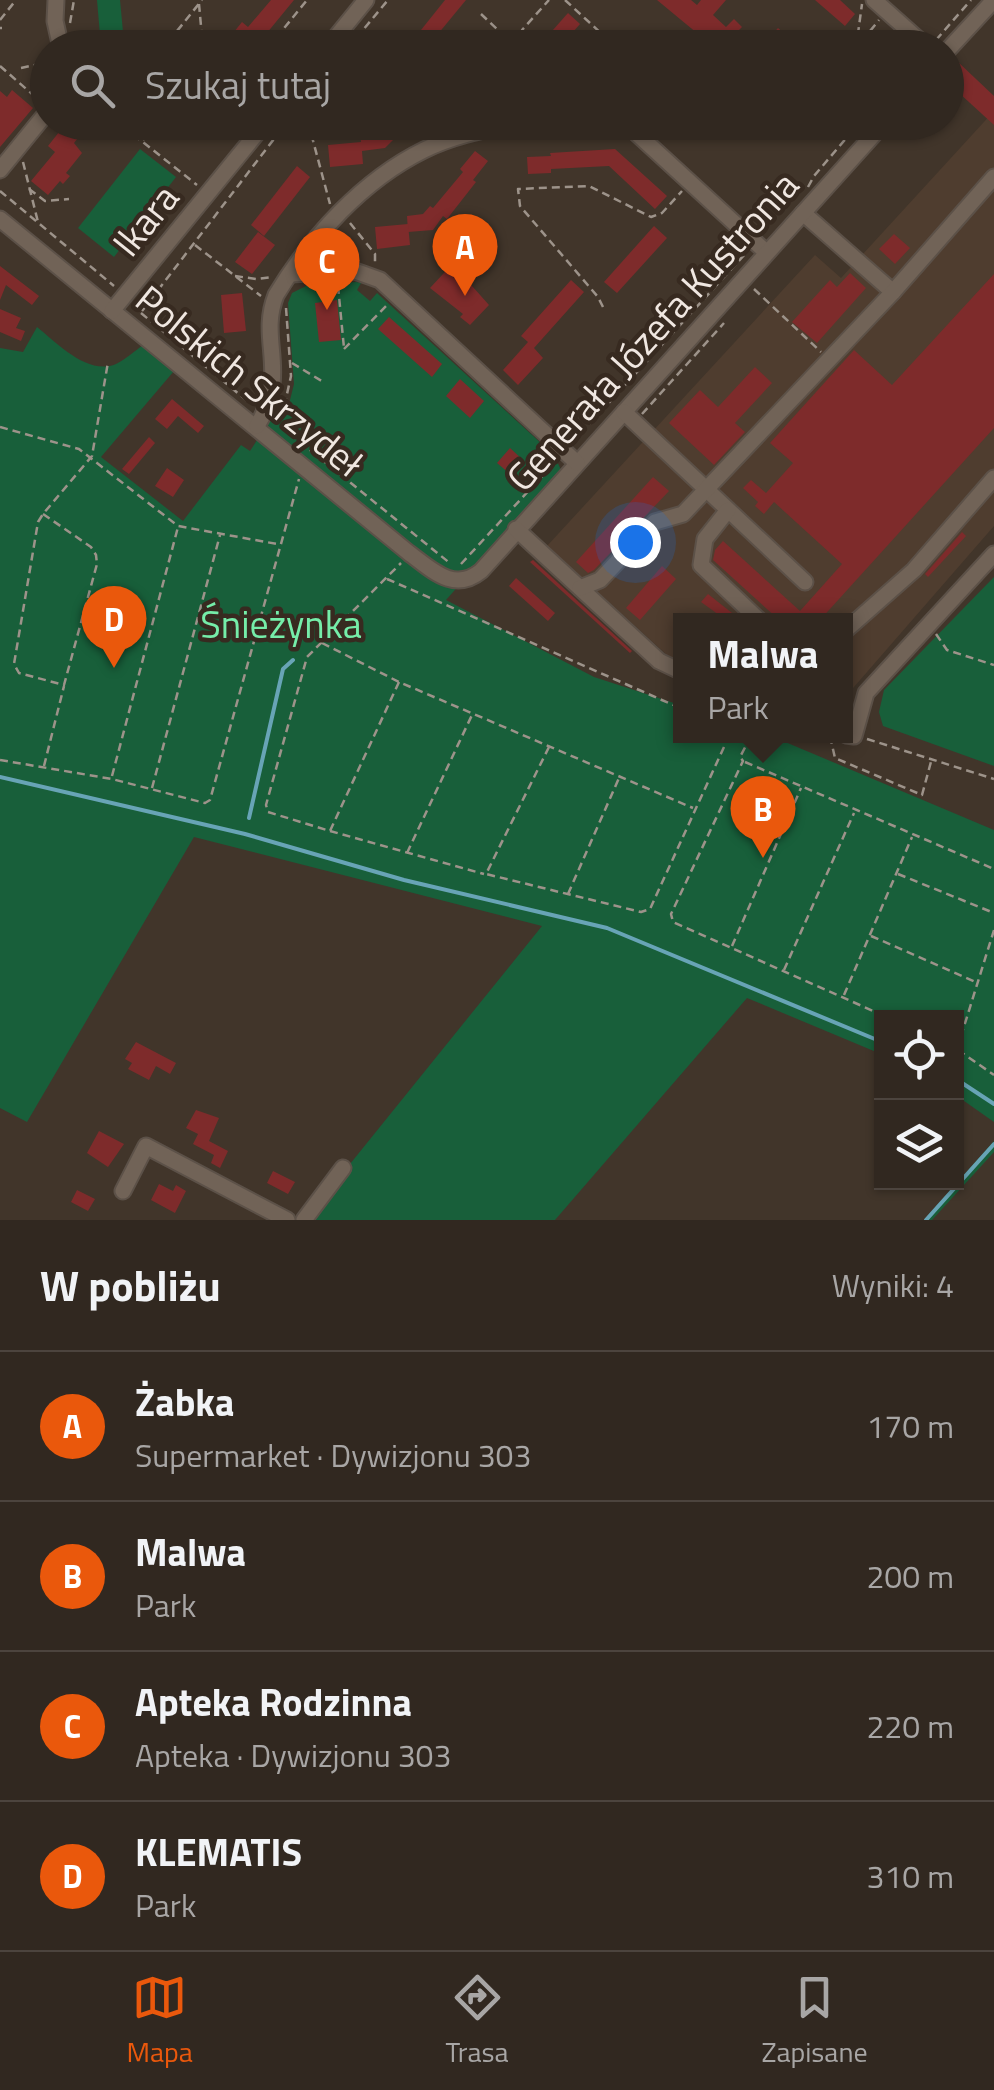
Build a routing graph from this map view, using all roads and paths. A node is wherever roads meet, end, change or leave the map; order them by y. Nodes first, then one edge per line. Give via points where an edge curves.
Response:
1 (16, 0) edge
2 (56, 0) edge
3 (74, 0) edge
4 (307, 0) edge
5 (366, 0) edge
6 (388, 0) edge
7 (549, 0) edge
8 (565, 0) edge
9 (863, 0) edge
10 (874, 0) edge
11 (971, 0) edge
12 (994, 0) edge
13 (200, 2) edge
14 (887, 12) junction
15 (481, 14) dead end
16 (0, 20) edge
17 (60, 30) edge
18 (67, 30) edge
19 (178, 30) edge
20 (201, 30) edge
21 (283, 30) edge
22 (341, 30) edge
23 (363, 30) edge
24 (499, 30) edge
25 (522, 30) edge
26 (599, 30) edge
27 (858, 30) edge
28 (871, 30) edge
29 (908, 30) edge
30 (944, 30) edge
31 (964, 32) edge
32 (0, 66) edge
33 (30, 66) edge
34 (21, 68) dead end
35 (30, 93) edge
36 (30, 137) edge
37 (262, 140) edge
38 (264, 140) edge
39 (453, 140) edge
40 (644, 140) edge
41 (845, 140) edge
42 (870, 140) edge
43 (142, 142) edge
44 (6, 170) edge
45 (994, 177) edge
46 (690, 183) junction
47 (28, 188) junction
48 (201, 188) dead end
49 (0, 191) edge
50 (807, 194) dead end
51 (69, 199) dead end
52 (803, 213) junction
53 (0, 219) edge
54 (38, 223) junction
55 (195, 245) junction
56 (760, 248) junction
57 (290, 274) junction
58 (234, 276) junction
59 (338, 280) dead end
60 (750, 284) dead end
61 (120, 286) dead end
62 (892, 292) junction
63 (382, 294) dead end
64 (263, 298) dead end
65 (288, 298) dead end
66 (603, 307) dead end
67 (112, 311) junction
68 (136, 320) junction
69 (828, 359) junction
70 (108, 362) dead end
71 (290, 362) junction
72 (325, 383) dead end
73 (259, 405) dead end
74 (624, 412) junction
75 (257, 426) junction
76 (0, 427) edge
77 (92, 456) junction
78 (571, 457) junction
79 (994, 478) edge
80 (294, 486) dead end
81 (706, 490) junction
82 (728, 510) junction
83 (44, 514) junction
84 (178, 526) junction
85 (516, 529) junction
86 (220, 534) junction
87 (280, 544) junction
88 (410, 553) junction
89 (994, 554) edge
90 (386, 578) junction
91 (465, 581) joint
92 (805, 582) dead end
93 (580, 588) junction
94 (752, 613) edge
95 (853, 624) edge
96 (929, 624) junction
97 (321, 642) junction
98 (994, 665) edge
99 (673, 668) edge
100 (400, 682) junction
101 (64, 685) junction
102 (673, 705) edge
103 (472, 714) junction
104 (853, 727) edge
105 (853, 736) edge
106 (726, 743) edge
107 (747, 743) edge
108 (832, 743) edge
109 (549, 747) junction
110 (932, 758) junction
111 (0, 760) edge
112 (743, 761) junction
113 (43, 768) junction
114 (620, 777) junction
115 (112, 779) junction
116 (994, 779) edge
117 (801, 787) junction
118 (151, 789) junction
119 (695, 809) junction
120 (854, 811) junction
121 (330, 831) junction
122 (912, 835) junction
123 (407, 853) junction
124 (994, 869) edge
125 (896, 873) junction
126 (486, 874) junction
127 (568, 894) junction
128 (994, 913) edge
129 (994, 930) edge
130 (870, 935) junction
131 (731, 948) junction
132 (783, 970) junction
133 (978, 983) junction
134 (843, 997) junction
135 (874, 1011) edge
136 (964, 1027) edge
137 (964, 1054) edge
138 (994, 1075) edge
139 (343, 1168) dead end
140 (123, 1191) dead end
141 (287, 1220) edge
142 (304, 1220) edge

1 - 16 path
2 - 17 street
3 - 18 path
4 - 21 path
5 - 22 street
6 - 23 path
7 - 25 path
8 - 26 path
9 - 27 path
10 - 14 street
11 - 30 path
12 - 31 street
13 - 19 path
13 - 20 path
14 - 28 path
14 - 29 street
15 - 24 path
32 - 35 path
33 - 34 path
36 - 44 street
37 - 67 street, Ikara
38 - 55 path
39 - 57 street via 420,152 355,197
40 - 46 street
41 - 50 path
42 - 52 street, Generała Józefa Kustronia
43 - 48 path
44 - 47 path via 22,156
45 - 62 street
46 - 56 street
46 - 66 path via 651,217 589,186 518,190 520,206
47 - 51 path via 45,200
47 - 54 path
49 - 54 path
52 - 56 street, Generała Józefa Kustronia
52 - 62 street
53 - 67 street, Polskich Skrzydeł
54 - 61 path
55 - 58 path
55 - 68 path
56 - 74 street, Generała Józefa Kustronia
56 - 78 path
57 - 58 path
57 - 75 street via 272,304 274,388
57 - 78 street via 372,274
58 - 64 path
59 - 63 path via 344,349 390,302
60 - 69 path
62 - 69 street
65 - 71 path
67 - 68 street, Polskich Skrzydeł
68 - 73 path
68 - 75 street, Polskich Skrzydeł
69 - 81 street
70 - 77 path
71 - 72 path
71 - 78 path via 284,429 455,567
74 - 78 street, Generała Józefa Kustronia
74 - 81 street
75 - 88 street, Polskich Skrzydeł
76 - 77 path
77 - 83 path
77 - 84 path
78 - 85 street, Generała Józefa Kustronia
79 - 95 street via 914,570
80 - 87 path
81 - 82 street
81 - 93 street via 678,518 654,522 600,580
82 - 92 street
82 - 94 street via 705,539 701,565
83 - 101 path via 96,554
83 - 101 path via 14,664 19,673
84 - 86 path
84 - 115 path
85 - 91 street, Generała Józefa Kustronia
85 - 93 street
86 - 87 path
86 - 118 path
87 - 118 path via 210,800
88 - 90 path
88 - 91 street, Polskich Skrzydeł via 449,580
89 - 96 street
90 - 97 path
90 - 102 path
93 - 99 street
96 - 98 path via 947,650
96 - 104 street via 866,692
97 - 100 path
97 - 121 path via 303,667 266,805 272,816
100 - 103 path
100 - 121 path
101 - 113 path
103 - 109 path
103 - 123 path
105 - 110 path
106 - 119 path
107 - 112 path
108 - 110 path via 835,758 922,795
109 - 114 path
109 - 126 path
110 - 116 path
111 - 113 path
112 - 117 path
112 - 131 path via 671,914 673,922
113 - 115 path
114 - 119 path
114 - 127 path
115 - 118 path
117 - 120 path
117 - 131 path
119 - 127 path via 650,909
120 - 122 path
120 - 132 path
121 - 123 path
122 - 124 path
122 - 125 path
123 - 126 path
125 - 128 path
125 - 130 path
126 - 127 path
129 - 133 path
130 - 133 path
130 - 134 path
131 - 132 path
132 - 134 path
133 - 136 path
134 - 135 path
137 - 138 path
139 - 142 street
140 - 141 street via 146,1146

